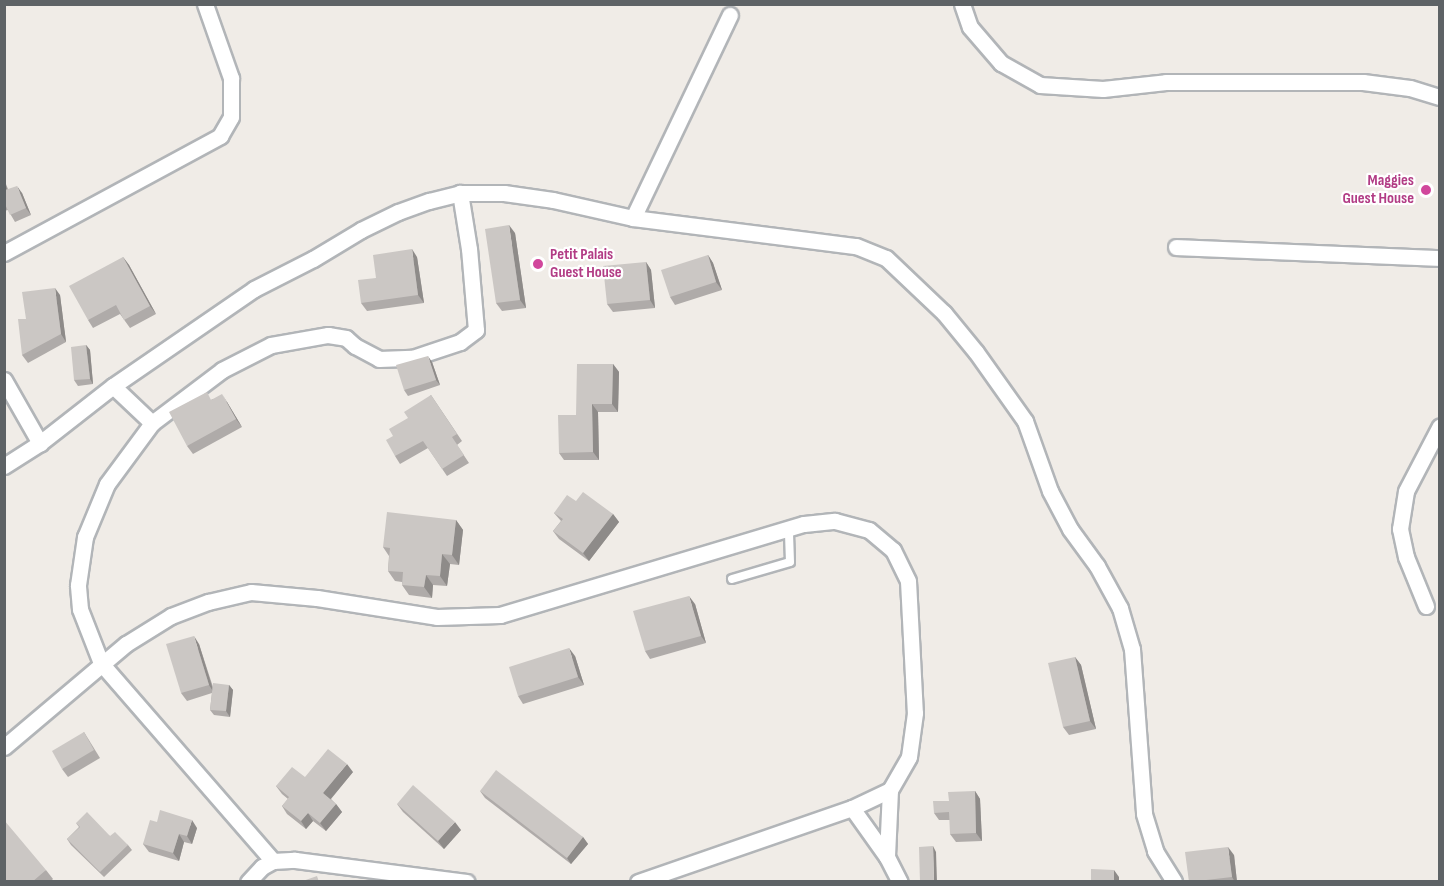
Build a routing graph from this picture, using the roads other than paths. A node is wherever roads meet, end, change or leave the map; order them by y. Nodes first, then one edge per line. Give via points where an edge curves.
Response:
1 (205, 4) edge
2 (962, 4) edge
3 (730, 15) dead end
4 (1440, 97) edge
5 (460, 193) junction
6 (633, 218) junction
7 (1176, 247) dead end
8 (4, 253) edge
9 (1440, 258) edge
10 (4, 380) edge
11 (113, 386) junction
12 (152, 423) junction
13 (1440, 426) edge
14 (40, 443) junction
15 (4, 466) edge
16 (789, 529) junction
17 (732, 579) dead end
18 (1426, 606) dead end
19 (101, 663) junction
20 (4, 747) edge
21 (890, 790) junction
22 (852, 808) junction
23 (887, 857) junction
24 (267, 870) edge
25 (248, 882) edge
26 (467, 882) edge
27 (638, 882) edge
28 (900, 882) edge
29 (1174, 882) edge

1 - 8 street via 231,78 231,117 220,136
2 - 4 street via 970,27 1001,63 1040,85 1103,89 1166,82 1363,82 1410,88
3 - 6 street
5 - 6 street via 504,193 553,200
5 - 11 street via 398,212 254,289
5 - 12 street via 476,317 476,330 460,342 412,358 379,358 346,338 328,335 271,345 222,370
6 - 29 street via 856,246 886,258 944,313 976,352 1024,421 1050,491 1120,608 1132,649 1144,814 1155,851
7 - 9 street
10 - 14 street
11 - 12 street
11 - 14 street
12 - 19 street via 107,484 85,537 78,585 80,609
13 - 18 street via 1406,491 1401,529 1406,557
14 - 15 street
16 - 17 lane via 790,562
16 - 19 street via 500,615 437,617 251,592 171,616
16 - 21 street via 835,521 869,530 893,550 908,580 915,713 909,757
19 - 20 street
19 - 24 street
21 - 22 street
21 - 23 street
22 - 23 street
22 - 27 street
23 - 28 street
24 - 25 street
24 - 26 street via 295,860

